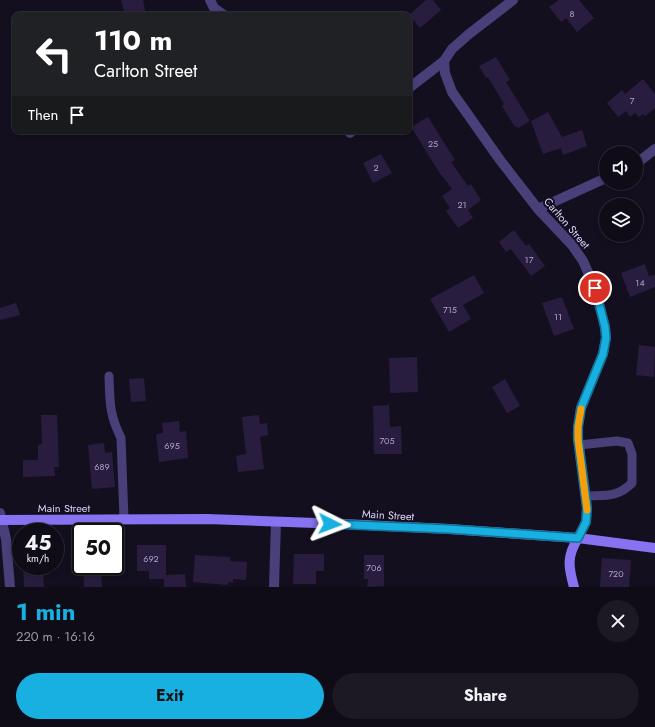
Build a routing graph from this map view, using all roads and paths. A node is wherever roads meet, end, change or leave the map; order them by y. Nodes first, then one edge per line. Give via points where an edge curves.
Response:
1 (210, 0) edge
2 (513, 0) edge
3 (220, 12) edge
4 (444, 61) junction
5 (412, 86) edge
6 (655, 149) edge
7 (643, 158) edge
8 (599, 181) edge
9 (538, 209) junction
10 (109, 376) dead end
11 (579, 445) junction
12 (586, 496) junction
13 (1, 517) edge
14 (124, 519) junction
15 (276, 522) junction
16 (578, 538) junction
17 (655, 548) edge
18 (10, 587) edge
19 (274, 587) edge
20 (574, 587) edge

1 - 3 street
2 - 4 street via 452,49
4 - 5 street
4 - 9 street, Carlton Street via 445,74 452,92
6 - 7 street
8 - 9 street
9 - 11 street, Carlton Street via 572,245 583,261 595,288 605,327 603,354 581,408
10 - 14 lane via 110,410 121,438
11 - 12 street, Carlton Street
11 - 12 lane via 617,441 628,443 632,454 632,484 616,494
12 - 16 street, Carlton Street via 586,522
13 - 14 main road, Main Street
13 - 18 street via 6,539
14 - 15 main road, Main Street
15 - 16 main road, Main Street via 449,529
15 - 19 street
16 - 17 main road, Main Street
16 - 20 main road via 571,549 569,559

